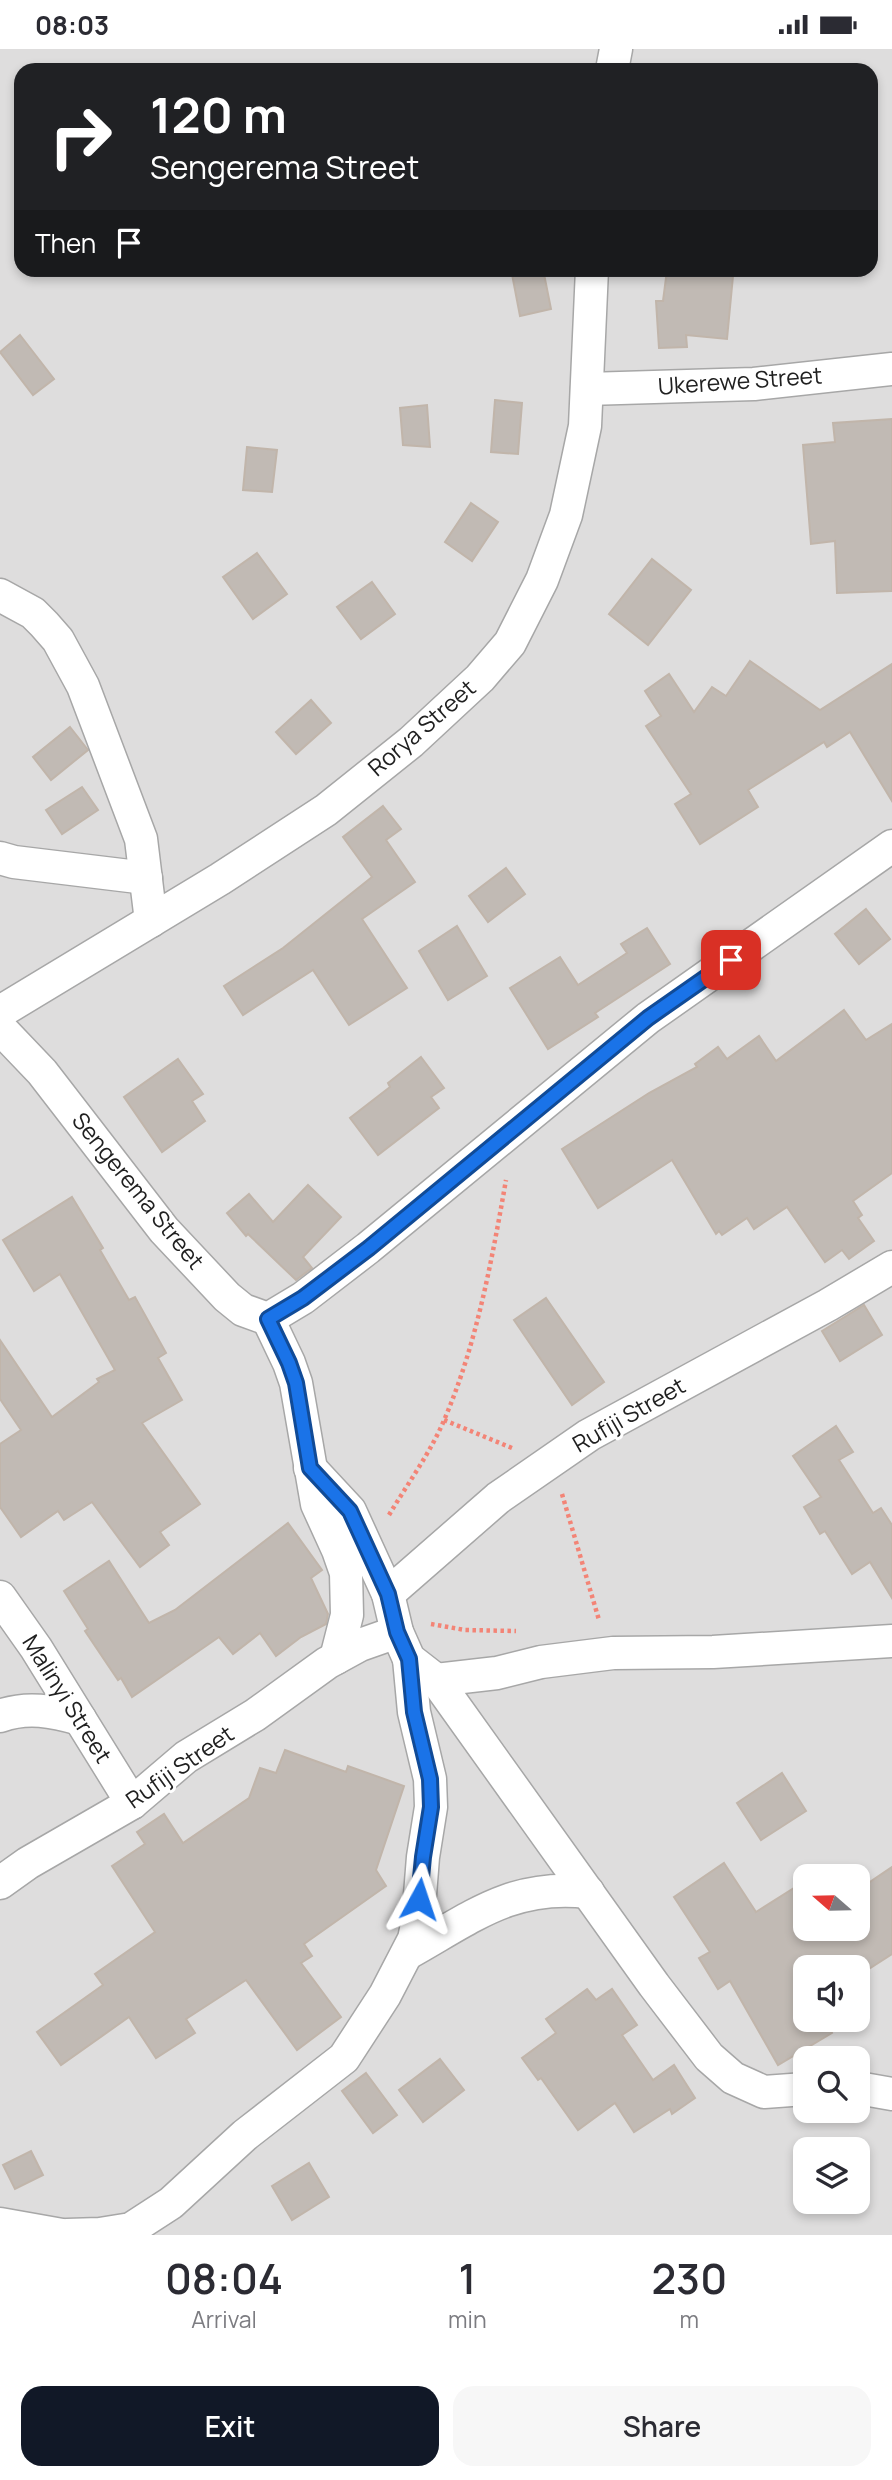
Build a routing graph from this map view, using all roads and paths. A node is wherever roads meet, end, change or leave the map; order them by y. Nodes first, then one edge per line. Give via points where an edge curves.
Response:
1 (592, 277) edge
2 (892, 369) edge
3 (587, 389) junction
4 (0, 595) edge
5 (892, 846) edge
6 (0, 858) edge
7 (146, 878) junction
8 (151, 921) junction
9 (0, 1012) edge
10 (0, 1028) edge
11 (506, 1179) dead end
12 (892, 1267) edge
13 (268, 1319) junction
14 (444, 1420) junction
15 (552, 1462) junction
16 (310, 1468) junction
17 (369, 1551) junction
18 (0, 1597) edge
19 (396, 1624) junction
20 (524, 1632) dead end
21 (892, 1641) edge
22 (614, 1653) junction
23 (336, 1658) junction
24 (436, 1680) junction
25 (0, 1716) edge
26 (80, 1719) junction
27 (132, 1803) junction
28 (0, 1883) edge
29 (588, 1892) junction
30 (408, 1953) junction
31 (793, 2090) edge
32 (870, 2090) edge
33 (892, 2094) edge
34 (0, 2224) edge
35 (62, 2235) edge
36 (67, 2235) edge

1 - 3 street, Rorya Street
2 - 3 street, Ukerewe Street via 754,384
3 - 8 street, Rorya Street via 585,426 566,515 542,580 510,643 480,678 411,741 326,810
4 - 7 street via 44,624 83,686 141,839
5 - 13 street via 648,1018 369,1248
6 - 7 street
7 - 8 street
8 - 9 street, Rorya Street
10 - 13 street, Sengerema Street via 42,1072 163,1230 227,1297 243,1310
11 - 14 path via 465,1368
12 - 15 street, Rufiji Street via 598,1429
13 - 16 street via 296,1383
14 - 15 path
14 - 17 path
15 - 19 street, Rufiji Street via 498,1498
15 - 22 path via 600,1625
16 - 17 street via 350,1511
16 - 23 street via 317,1504 346,1573 347,1615
17 - 19 street
18 - 26 street, Malinyi Street
19 - 20 path
19 - 23 street, Rufiji Street
19 - 24 street
19 - 30 street via 430,1779 418,1920
21 - 22 street
22 - 24 street
23 - 27 street, Rufiji Street via 186,1758
24 - 29 street
25 - 26 street via 20,1709
26 - 27 street, Malinyi Street
27 - 28 street, Rufiji Street
29 - 30 street via 565,1889 512,1897
29 - 31 street via 709,2057 733,2078 764,2092
30 - 36 street via 344,2058 245,2135 171,2203 131,2229
32 - 33 street
34 - 35 street

